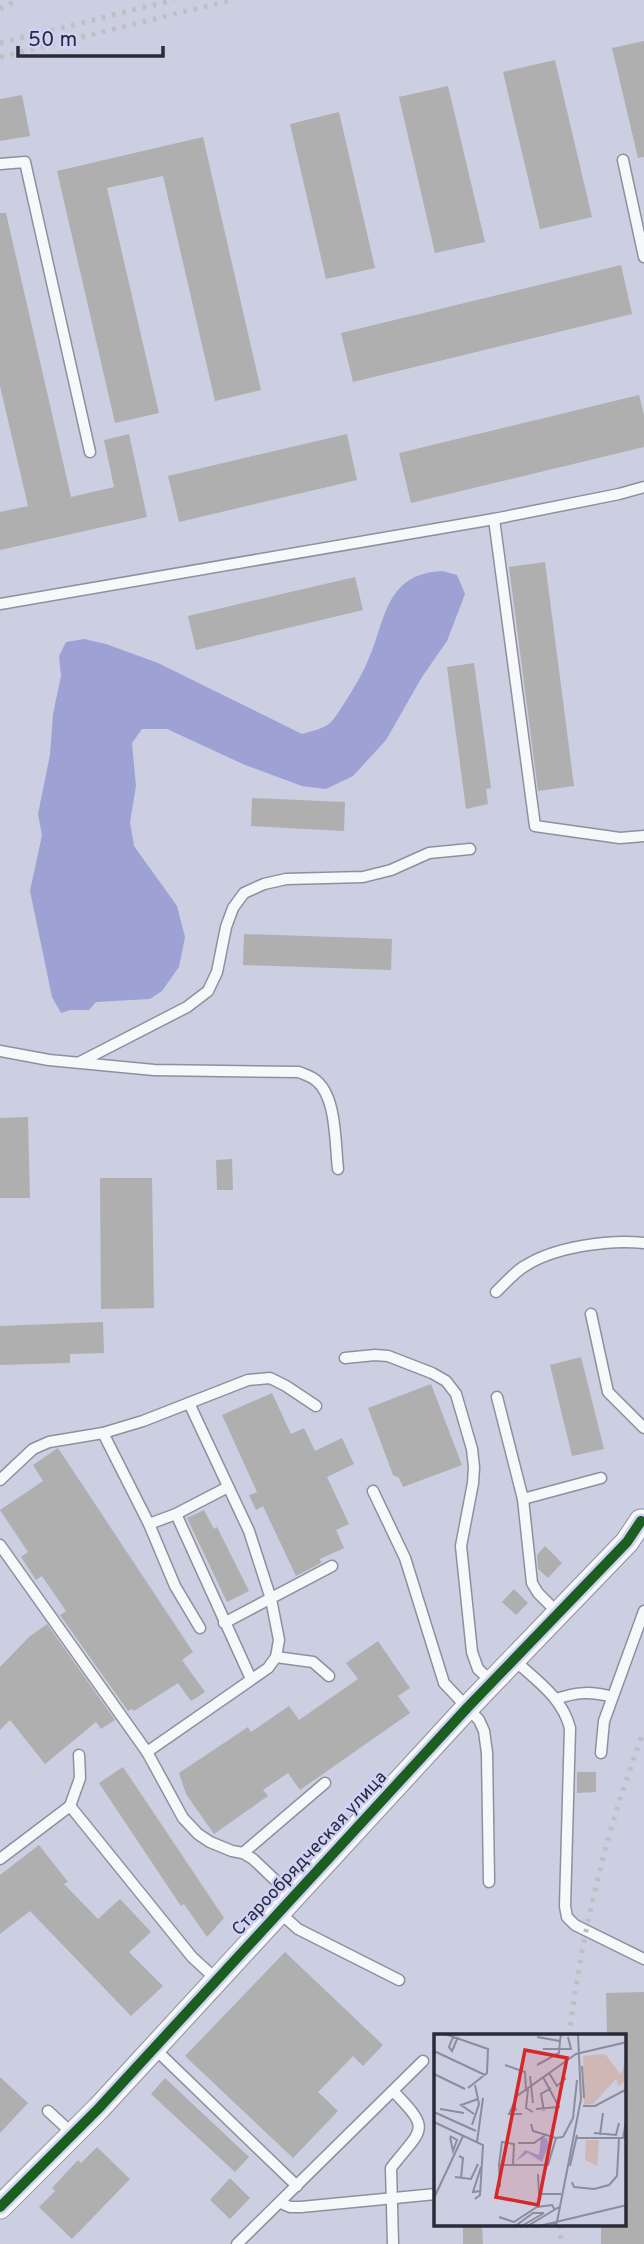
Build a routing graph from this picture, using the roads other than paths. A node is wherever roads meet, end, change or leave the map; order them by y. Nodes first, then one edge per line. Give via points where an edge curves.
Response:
1 (623, 160) dead end
2 (0, 164) edge
3 (644, 257) edge
4 (90, 452) dead end
5 (644, 487) edge
6 (494, 519) junction
7 (0, 604) edge
8 (644, 836) edge
9 (470, 849) dead end
10 (0, 1051) edge
11 (80, 1062) junction
12 (338, 1169) dead end
13 (644, 1243) edge
14 (496, 1292) dead end
15 (592, 1314) dead end
16 (345, 1358) dead end
17 (497, 1397) dead end
18 (189, 1404) junction
19 (316, 1406) dead end
20 (644, 1428) edge
21 (103, 1433) junction
22 (601, 1478) dead end
23 (0, 1480) edge
24 (229, 1487) junction
25 (373, 1491) dead end
26 (523, 1499) junction
27 (176, 1514) junction
28 (643, 1516) edge
29 (149, 1524) junction
30 (0, 1545) edge
31 (332, 1566) dead end
32 (271, 1599) junction
33 (644, 1611) edge
34 (558, 1613) junction
35 (224, 1623) junction
36 (200, 1628) dead end
37 (276, 1657) junction
38 (513, 1659) junction
39 (329, 1676) dead end
40 (251, 1679) junction
41 (492, 1682) junction
42 (612, 1697) junction
43 (556, 1699) junction
44 (467, 1708) junction
45 (147, 1752) junction
46 (601, 1753) dead end
47 (79, 1755) dead end
48 (325, 1783) dead end
49 (70, 1806) junction
50 (243, 1853) junction
51 (0, 1859) edge
52 (489, 1882) dead end
53 (286, 1905) junction
54 (644, 1959) edge
55 (217, 1979) junction
56 (399, 1980) dead end
57 (154, 2048) junction
58 (423, 2061) dead end
59 (393, 2091) junction
60 (48, 2111) dead end
61 (73, 2134) junction
62 (297, 2186) junction
63 (434, 2193) edge
64 (392, 2197) junction
65 (281, 2203) junction
66 (0, 2207) edge
67 (237, 2244) edge
68 (393, 2244) edge

1 - 3 lane
2 - 4 lane via 25,162
5 - 6 lane
6 - 7 lane
6 - 8 lane via 535,826 620,838
9 - 11 lane via 429,853 363,877 286,879 244,894 233,908 208,991 187,1007
10 - 11 lane
11 - 12 lane via 154,1070 299,1072 316,1080 327,1094
13 - 14 lane via 604,1243 559,1251 525,1265
15 - 20 lane via 608,1392
16 - 41 lane via 388,1356 432,1373 456,1394 474,1467 461,1546 472,1652 478,1669
17 - 26 lane
18 - 19 lane via 248,1380 270,1378
18 - 21 lane
18 - 24 lane
21 - 23 lane via 48,1442 33,1449
21 - 29 lane
22 - 26 lane
24 - 27 lane
24 - 32 lane
25 - 44 lane via 405,1559 444,1683
26 - 34 lane via 531,1583
27 - 29 lane
27 - 35 lane
28 - 34 street, Старообрядческая улица via 627,1542
29 - 36 lane via 175,1586
30 - 45 lane
31 - 32 lane
32 - 35 lane
32 - 37 lane via 279,1640
33 - 42 lane
34 - 38 street, Старообрядческая улица
35 - 40 lane
37 - 39 lane via 313,1662
37 - 40 lane
38 - 41 street, Старообрядческая улица
38 - 43 lane
40 - 45 lane
41 - 44 street, Старообрядческая улица
42 - 43 lane via 575,1692
42 - 46 lane
43 - 54 lane via 570,1728 567,1917
44 - 52 lane via 479,1720 487,1741
44 - 53 street, Старообрядческая улица
45 - 50 lane via 173,1801 198,1834
47 - 49 lane via 80,1778
48 - 50 lane
49 - 51 lane
49 - 55 lane via 192,1957
50 - 53 lane via 253,1859
53 - 55 street, Старообрядческая улица
53 - 56 lane via 298,1929
55 - 57 street, Старообрядческая улица
57 - 61 street, Старообрядческая улица
57 - 62 lane
58 - 59 lane
59 - 62 lane
59 - 64 lane via 420,2123 418,2133 391,2168
60 - 61 lane
61 - 66 street, Старообрядческая улица
62 - 65 lane
63 - 64 lane
64 - 65 lane via 301,2207
64 - 68 lane
65 - 67 lane

